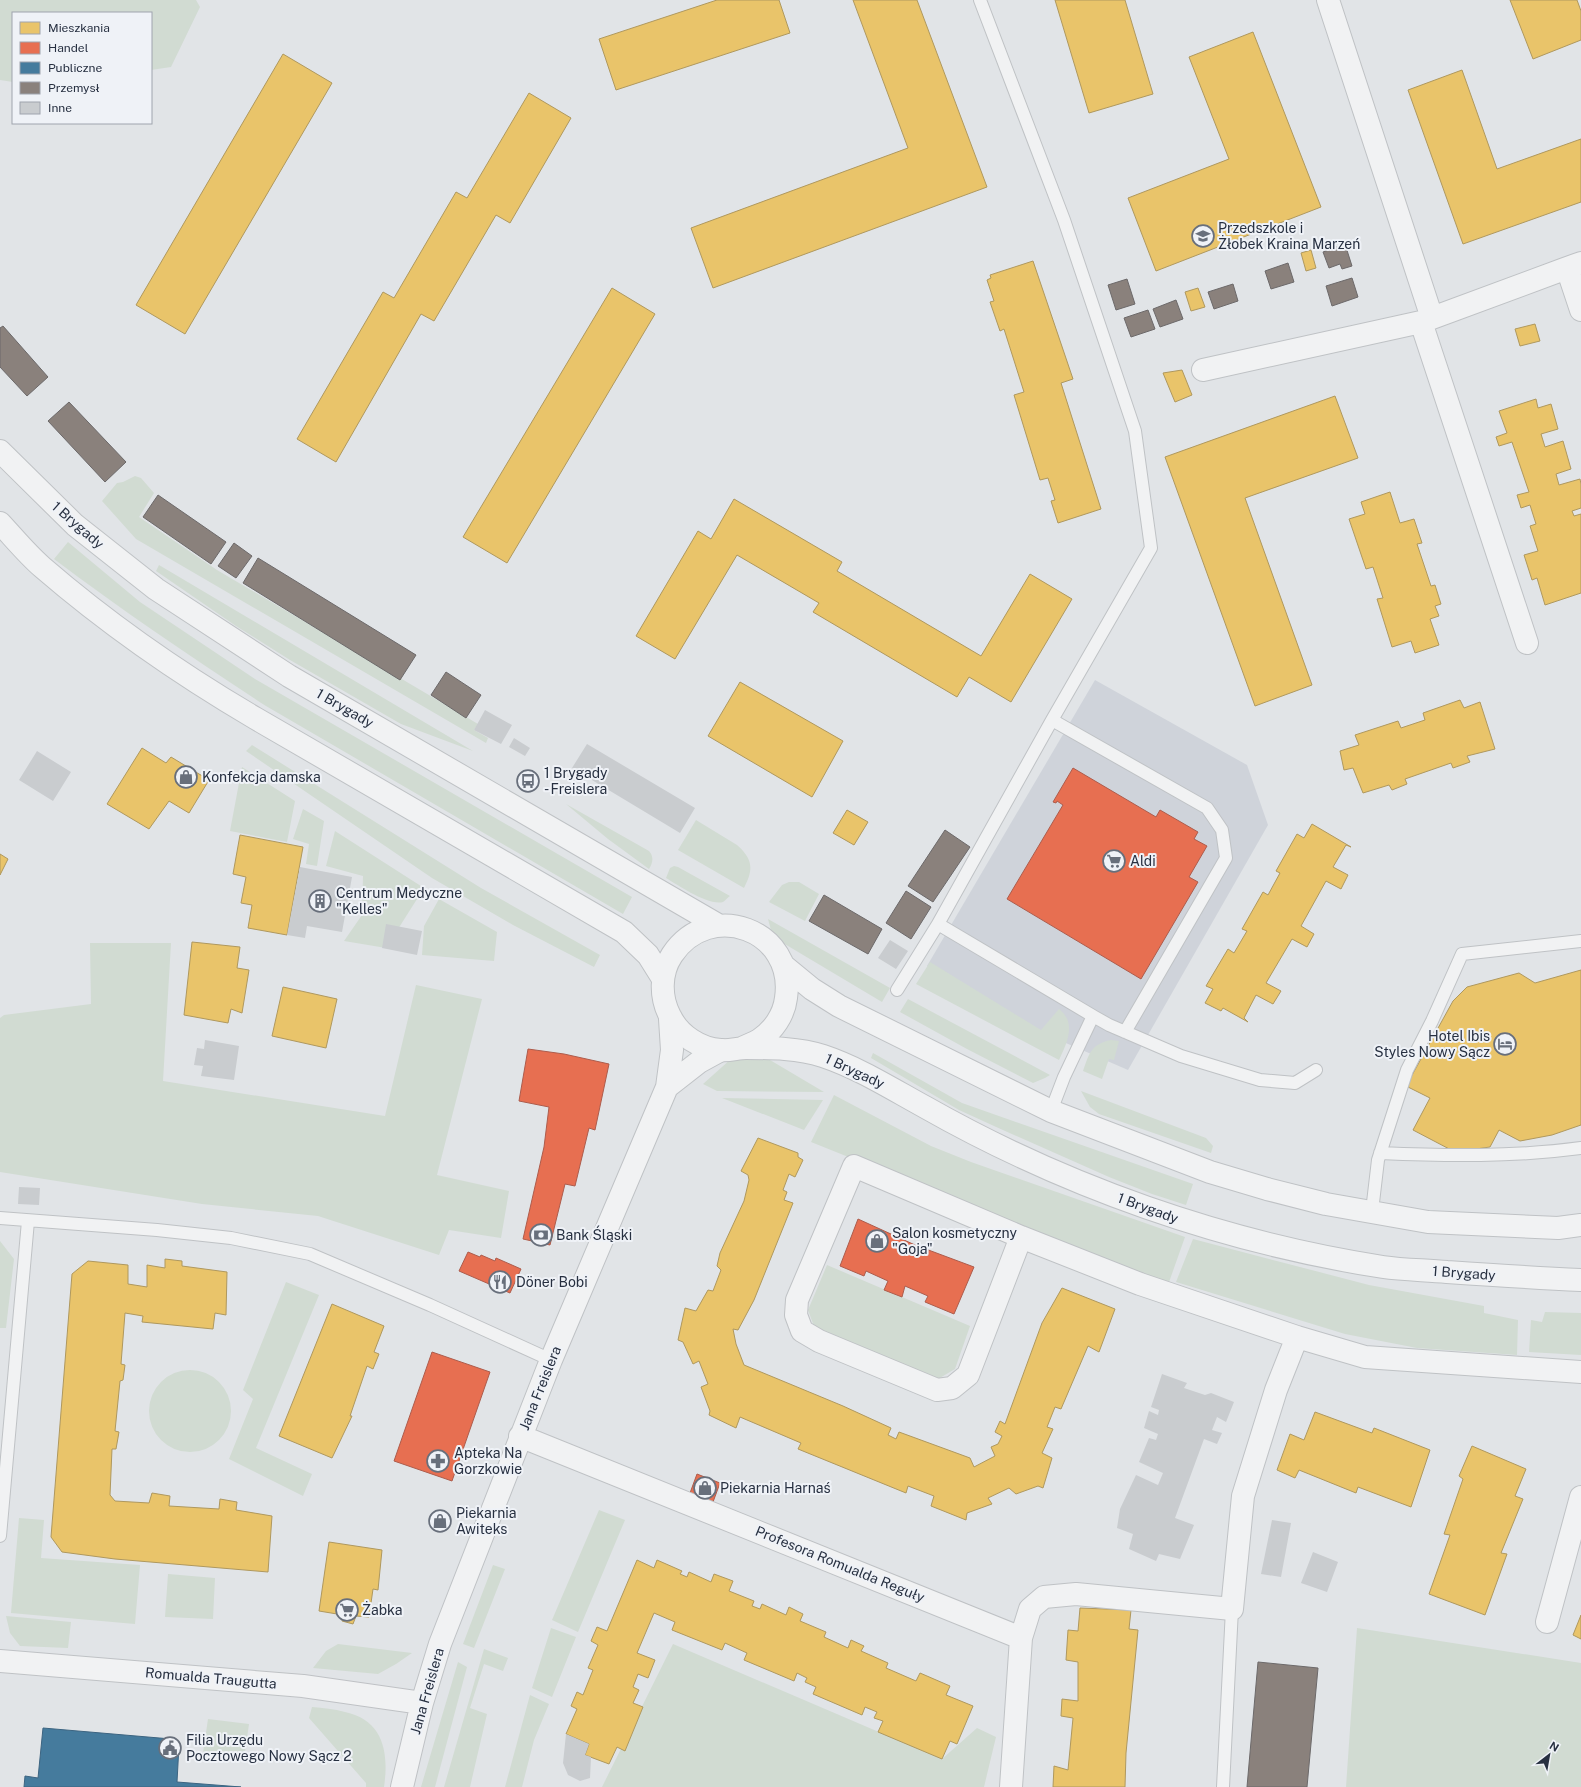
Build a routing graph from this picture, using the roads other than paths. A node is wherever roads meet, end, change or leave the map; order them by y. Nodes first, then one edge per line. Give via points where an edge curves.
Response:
1 (980, 0) edge
2 (1328, 0) edge
3 (1574, 265) edge
4 (1581, 310) edge
5 (1426, 320) junction
6 (1203, 370) dead end
7 (0, 451) edge
8 (0, 523) edge
9 (1526, 644) dead end
10 (1052, 720) junction
11 (938, 924) junction
12 (718, 925) junction
13 (1581, 941) edge
14 (784, 966) junction
15 (663, 978) junction
16 (898, 990) dead end
17 (1093, 1016) junction
18 (670, 1018) junction
19 (1125, 1032) junction
20 (732, 1049) junction
21 (1316, 1070) dead end
22 (667, 1087) junction
23 (1051, 1112) junction
24 (1581, 1148) edge
25 (1380, 1153) junction
26 (1372, 1211) junction
27 (0, 1218) edge
28 (28, 1222) junction
29 (1581, 1226) edge
30 (1021, 1237) junction
31 (1581, 1280) edge
32 (1297, 1338) junction
33 (551, 1360) junction
34 (1581, 1372) edge
35 (520, 1436) junction
36 (1581, 1497) edge
37 (0, 1536) edge
38 (1232, 1609) junction
39 (1547, 1622) dead end
40 (1021, 1638) junction
41 (0, 1661) edge
42 (422, 1703) junction
43 (402, 1787) edge
44 (1011, 1787) edge
45 (1223, 1787) edge

1 - 10 lane via 1064,220 1135,431 1151,548
2 - 5 street
3 - 4 street
3 - 5 street
5 - 6 street
5 - 9 street
7 - 12 street, 1 Brygady via 75,525 156,589 289,676
8 - 15 street via 41,566 130,636 214,694 624,932 648,955
10 - 11 lane
10 - 19 lane via 1207,808 1222,830 1226,858
11 - 16 lane
11 - 17 lane
12 - 14 street via 739,926 758,934 774,948
12 - 15 street via 698,931 681,942 669,959
13 - 25 lane via 1462,954 1407,1070
14 - 20 street via 788,986 785,1007 776,1025 761,1039
14 - 23 street via 812,989 839,1006
15 - 18 street via 663,999
17 - 19 lane
17 - 23 lane via 1064,1076
18 - 20 street via 684,1035 701,1046
18 - 22 street, Jana Freislera via 672,1050
19 - 21 lane via 1181,1056 1260,1080 1295,1083
20 - 22 street, Jana Freislera via 699,1062
20 - 31 street, 1 Brygady via 788,1049 819,1054 854,1068 959,1126 1084,1184 1190,1222 1287,1248 1385,1267
22 - 33 street, Jana Freislera
23 - 26 street via 1210,1172 1326,1204
24 - 25 lane via 1541,1153 1448,1156
25 - 26 lane
26 - 29 street via 1428,1222 1558,1228
27 - 28 lane
28 - 33 lane via 156,1230 231,1238 310,1254
28 - 37 lane
30 - 30 street via 968,1375 952,1388 937,1390 819,1341 802,1331 796,1315 797,1300 854,1166
30 - 32 street via 1140,1284
32 - 34 street via 1365,1357
32 - 38 street via 1276,1390 1243,1496
33 - 35 street, Jana Freislera
35 - 40 street, Profesora Romualda Reguły
35 - 42 street, Jana Freislera via 440,1644
36 - 39 street
38 - 40 street via 1076,1594 1044,1597 1030,1608
38 - 45 lane
40 - 44 street
41 - 42 street, Romualda Traugutta via 303,1686
42 - 43 street, Jana Freislera

